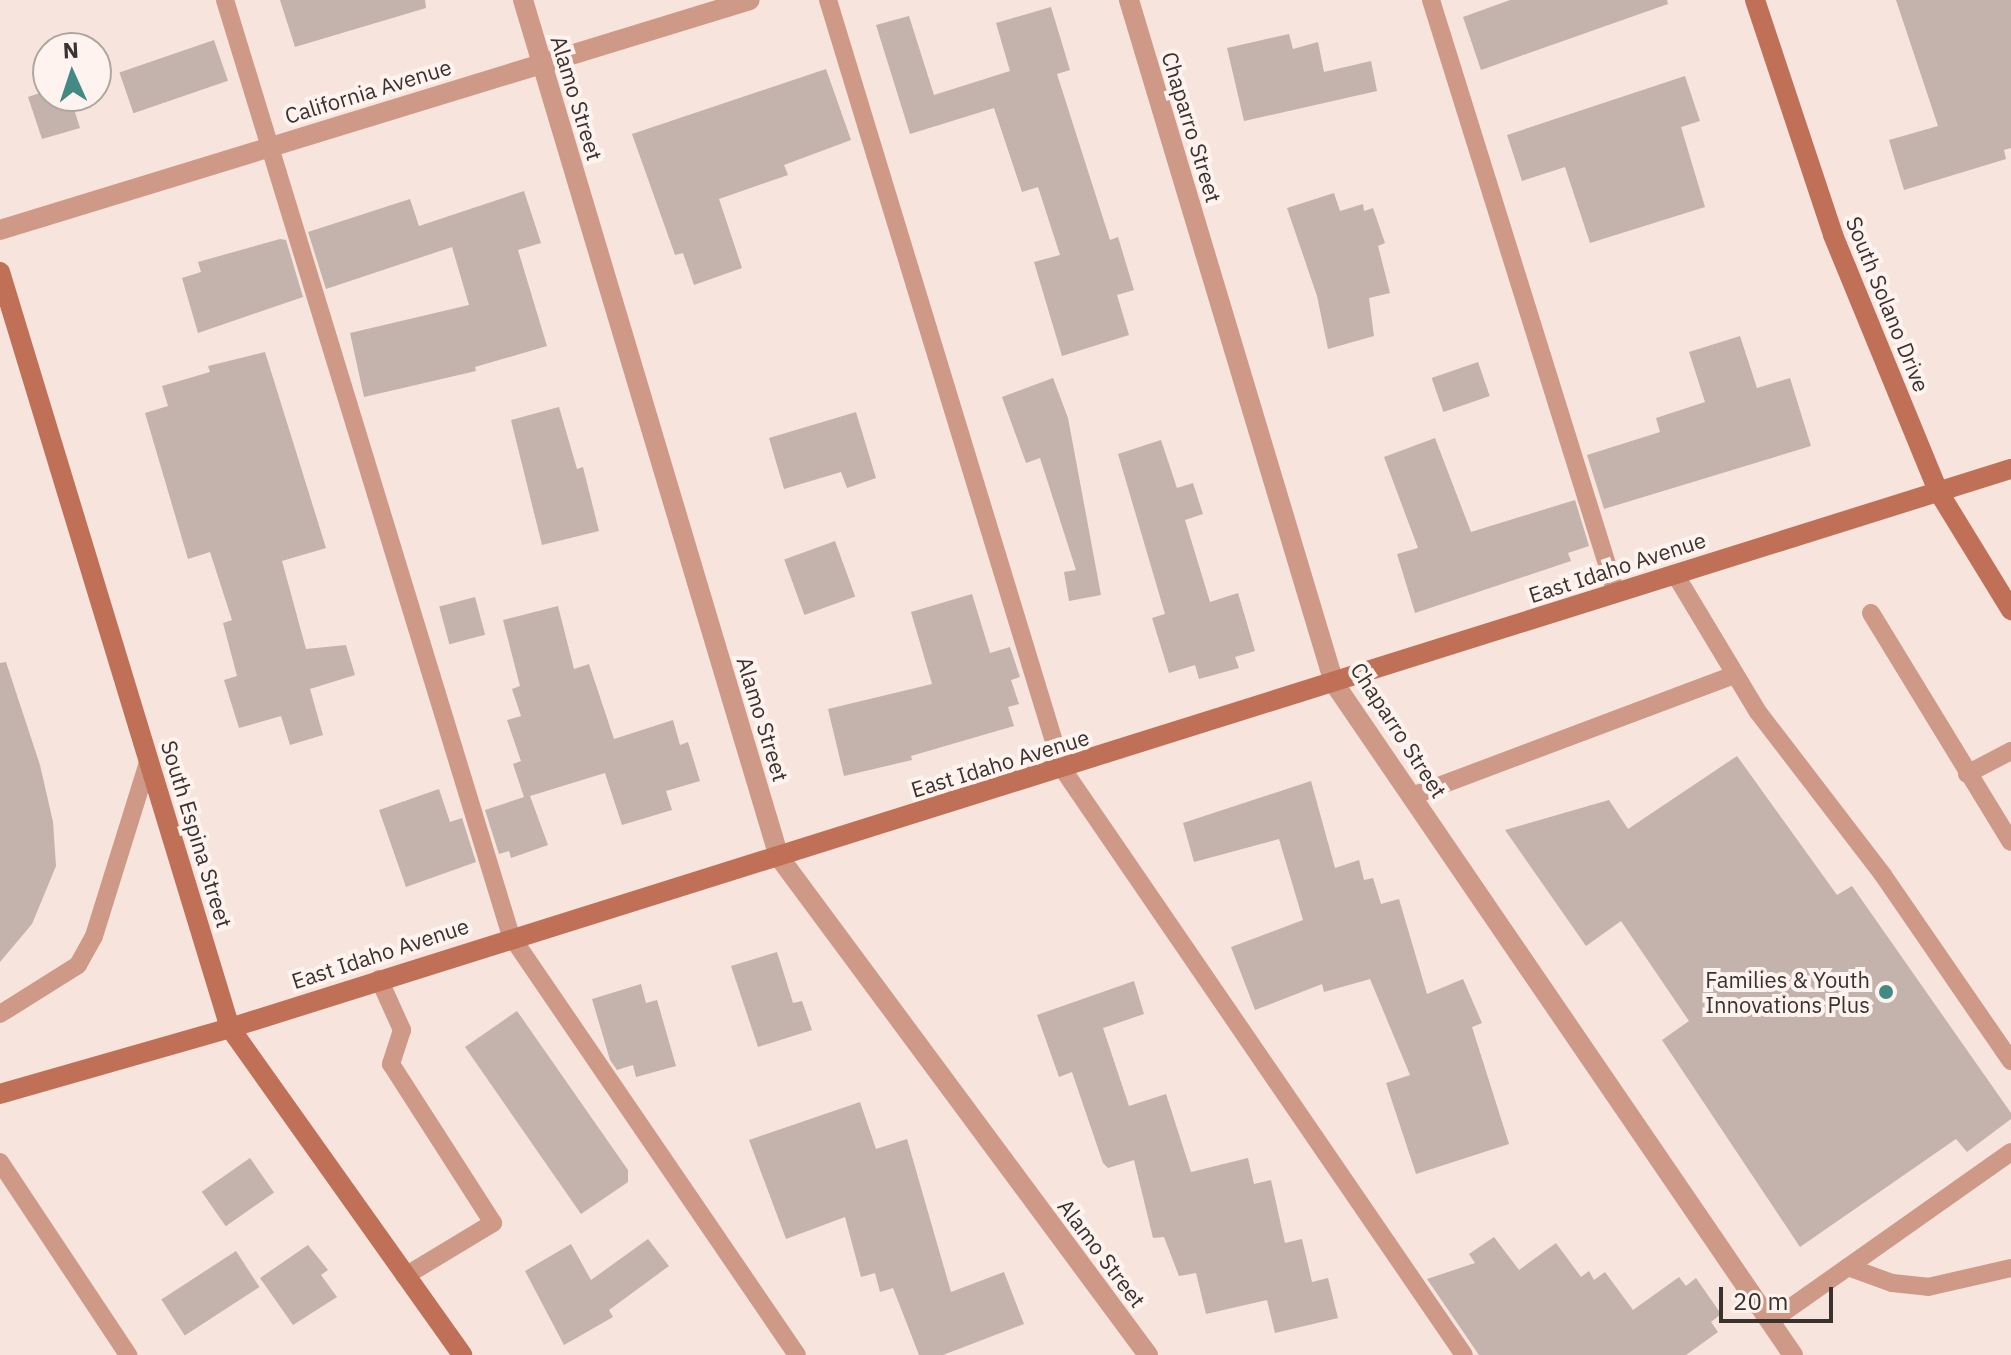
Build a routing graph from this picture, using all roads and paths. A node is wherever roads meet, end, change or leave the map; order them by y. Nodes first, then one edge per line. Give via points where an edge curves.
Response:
1 (225, 0) edge
2 (523, 0) edge
3 (750, 0) edge
4 (828, 0) edge
5 (1129, 0) edge
6 (1431, 0) edge
7 (1755, 0) edge
8 (542, 62) junction
9 (269, 147) junction
10 (0, 230) edge
11 (0, 272) edge
12 (2011, 469) edge
13 (1938, 491) junction
14 (1675, 574) junction
15 (1616, 593) junction
16 (2011, 610) edge
17 (1871, 613) dead end
18 (1734, 675) junction
19 (1334, 683) junction
20 (2011, 751) edge
21 (149, 759) junction
22 (1062, 768) junction
23 (1967, 774) junction
24 (1412, 796) junction
25 (2011, 842) edge
26 (779, 857) junction
27 (511, 936) junction
28 (379, 979) junction
29 (0, 1014) edge
30 (230, 1028) junction
31 (2011, 1061) edge
32 (0, 1094) edge
33 (2011, 1152) edge
34 (0, 1162) edge
35 (1848, 1267) junction
36 (2011, 1268) edge
37 (405, 1276) junction
38 (1770, 1322) junction
39 (128, 1355) edge
40 (462, 1355) edge
41 (797, 1355) edge
42 (1148, 1355) edge
43 (1464, 1355) edge
44 (1793, 1355) edge

1 - 9 lane
2 - 8 street, Alamo Street
3 - 8 street, California Avenue
4 - 22 lane
5 - 19 street, Chaparro Street
6 - 15 lane
7 - 13 street, South Solano Drive via 1833,235
8 - 9 street, California Avenue
8 - 26 street, Alamo Street
9 - 10 street, California Avenue
9 - 27 lane
11 - 21 street, South Espina Street
12 - 13 street, East Idaho Avenue
13 - 14 street, East Idaho Avenue
13 - 16 street, South Solano Drive
14 - 15 street, East Idaho Avenue
14 - 18 lane
15 - 19 street, East Idaho Avenue
17 - 23 lane
18 - 24 lane
18 - 31 lane
19 - 22 street, East Idaho Avenue
19 - 24 street, Chaparro Street
20 - 23 lane
21 - 29 lane via 94,936 78,965
21 - 30 street, South Espina Street
22 - 26 street, East Idaho Avenue
22 - 43 lane
23 - 25 lane
24 - 38 street, Chaparro Street
26 - 27 street, East Idaho Avenue
26 - 42 street, Alamo Street
27 - 28 street, East Idaho Avenue
27 - 41 lane
28 - 30 street, East Idaho Avenue
28 - 37 lane via 402,1030 391,1064 493,1223
30 - 32 street, East Idaho Avenue
30 - 37 street, South Espina Street
33 - 35 lane
34 - 39 lane
35 - 36 lane via 1892,1283 1928,1287
35 - 38 lane
37 - 40 street, South Espina Street
38 - 44 street, Chaparro Street

